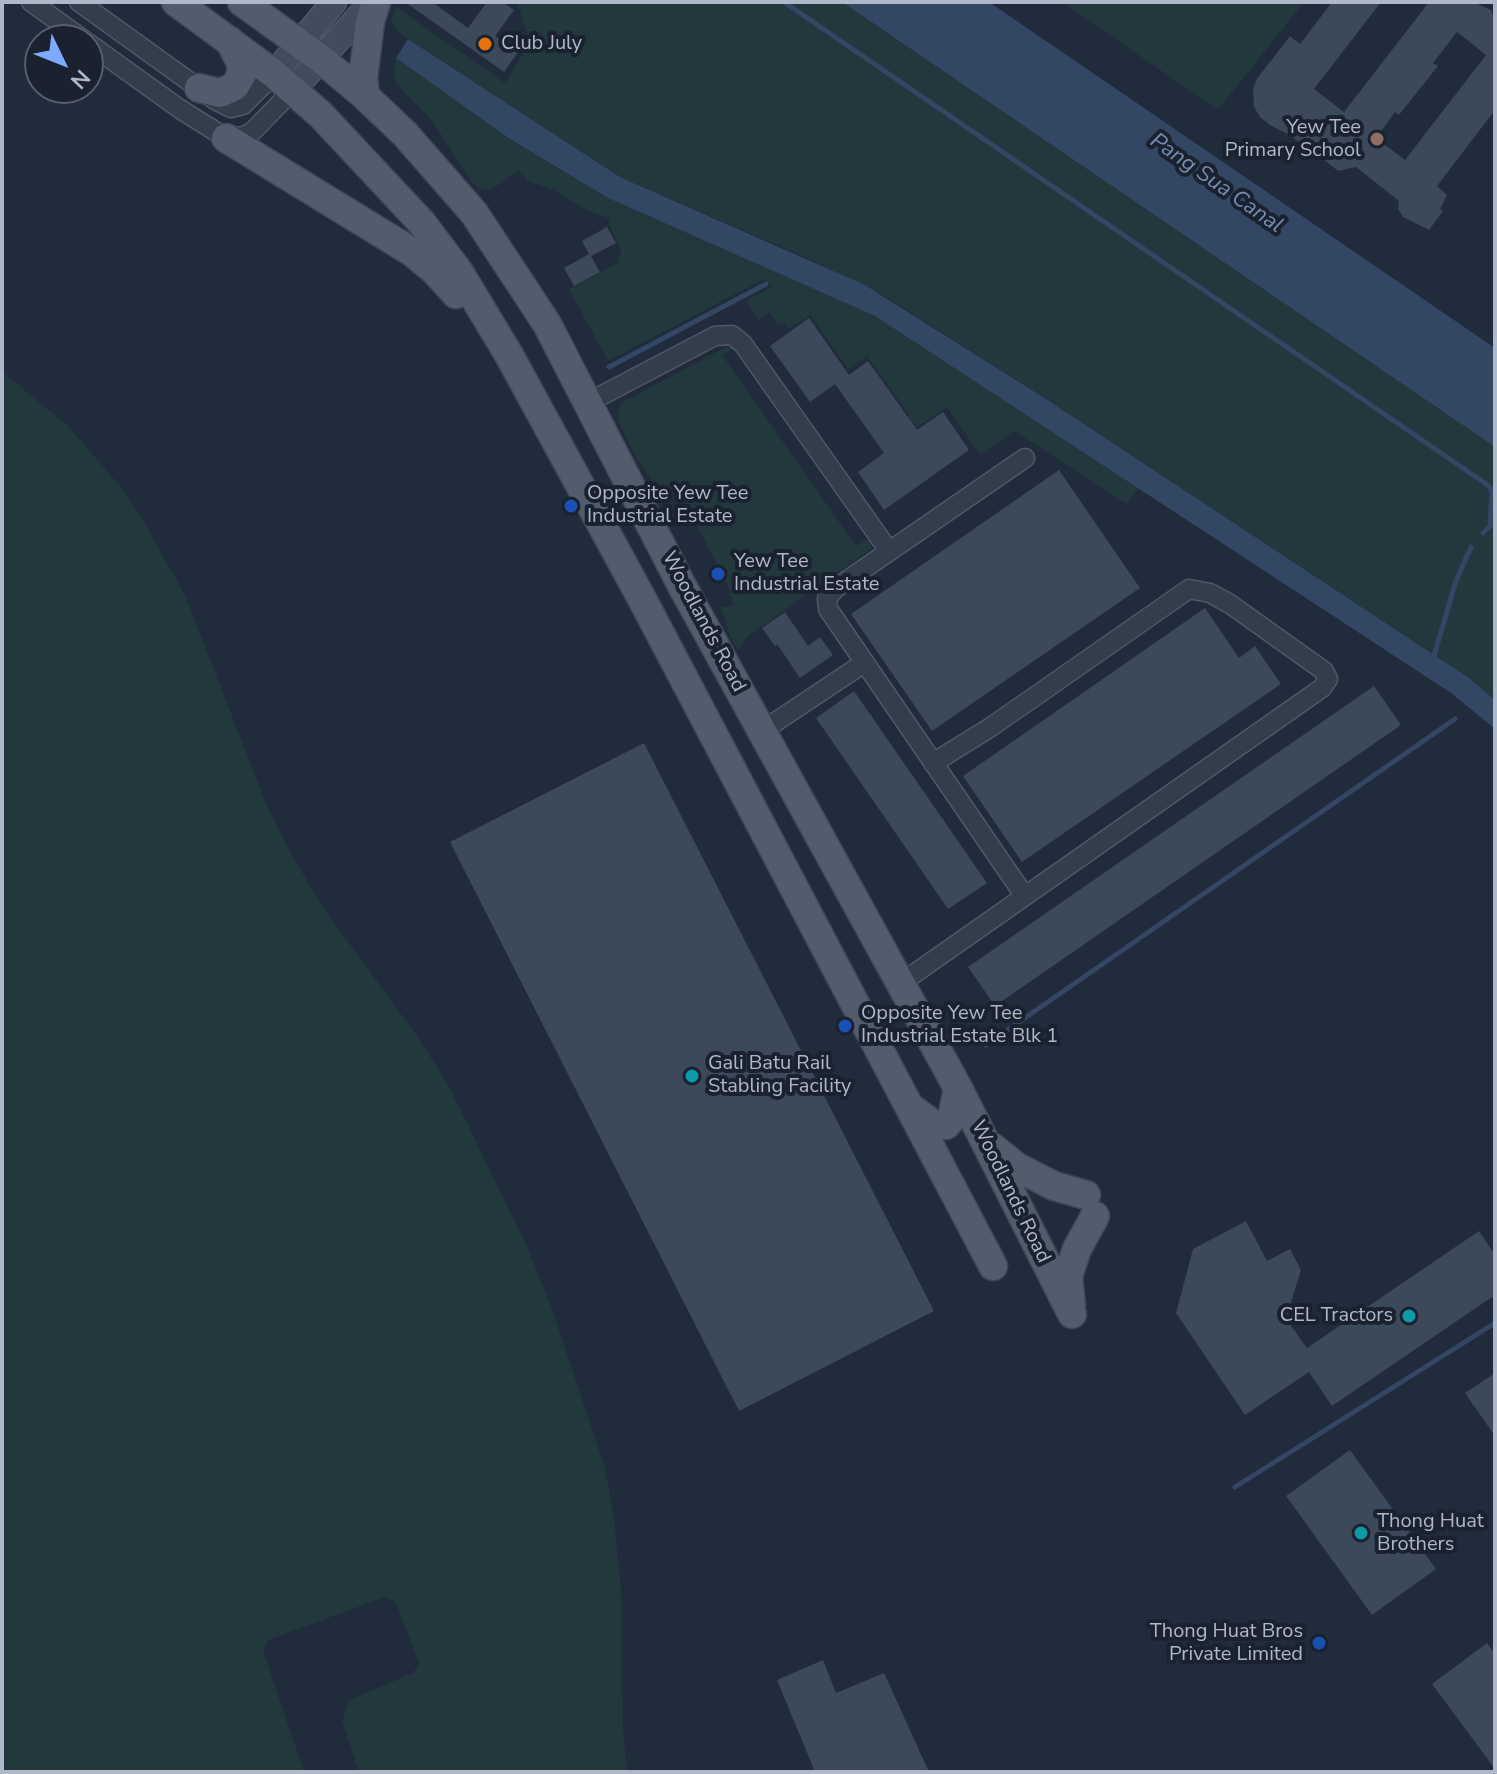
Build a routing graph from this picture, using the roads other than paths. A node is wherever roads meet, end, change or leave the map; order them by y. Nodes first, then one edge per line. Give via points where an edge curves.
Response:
1 (31, 2) edge
2 (79, 2) edge
3 (176, 2) edge
4 (242, 2) edge
5 (334, 2) edge
6 (374, 2) edge
7 (61, 24) edge
8 (230, 41) junction
9 (368, 48) junction
10 (310, 51) junction
11 (104, 55) edge
12 (283, 82) junction
13 (199, 88) junction
14 (365, 96) junction
15 (405, 134) junction
16 (226, 138) junction
17 (509, 355) junction
18 (589, 402) junction
19 (1025, 458) dead end
20 (889, 551) junction
21 (864, 663) junction
22 (762, 731) junction
23 (933, 763) junction
24 (1024, 895) junction
25 (901, 983) junction
26 (958, 1088) junction
27 (911, 1108) junction
28 (986, 1141) junction
29 (993, 1266) dead end

1 - 7 street
2 - 13 street
3 - 8 main road
4 - 10 main road, Woodlands Road
5 - 10 street
6 - 9 main road
6 - 10 street
8 - 12 main road
8 - 13 main road via 241,63 234,87 220,93
9 - 14 main road
9 - 15 main road via 375,78
10 - 12 street
10 - 14 main road, Woodlands Road
11 - 16 street
12 - 13 street via 231,108
12 - 16 street via 252,132
12 - 17 main road via 422,223
14 - 15 main road, Woodlands Road
15 - 18 main road, Woodlands Road via 474,213 547,324
16 - 17 main road via 412,252
17 - 27 main road
18 - 20 street via 715,336 732,335
18 - 22 main road, Woodlands Road
19 - 20 street
20 - 21 street via 827,598 828,609
21 - 22 street
21 - 23 street
22 - 25 main road, Woodlands Road
23 - 24 street
23 - 24 street via 1189,589 1230,604 1324,671 1328,679 1322,688
24 - 25 street
25 - 26 main road, Woodlands Road
26 - 27 main road via 946,1125 933,1124
26 - 28 main road, Woodlands Road
27 - 29 main road
28 - 28 main road, Woodlands Road via 1072,1314 1068,1276 1091,1205 1017,1167

